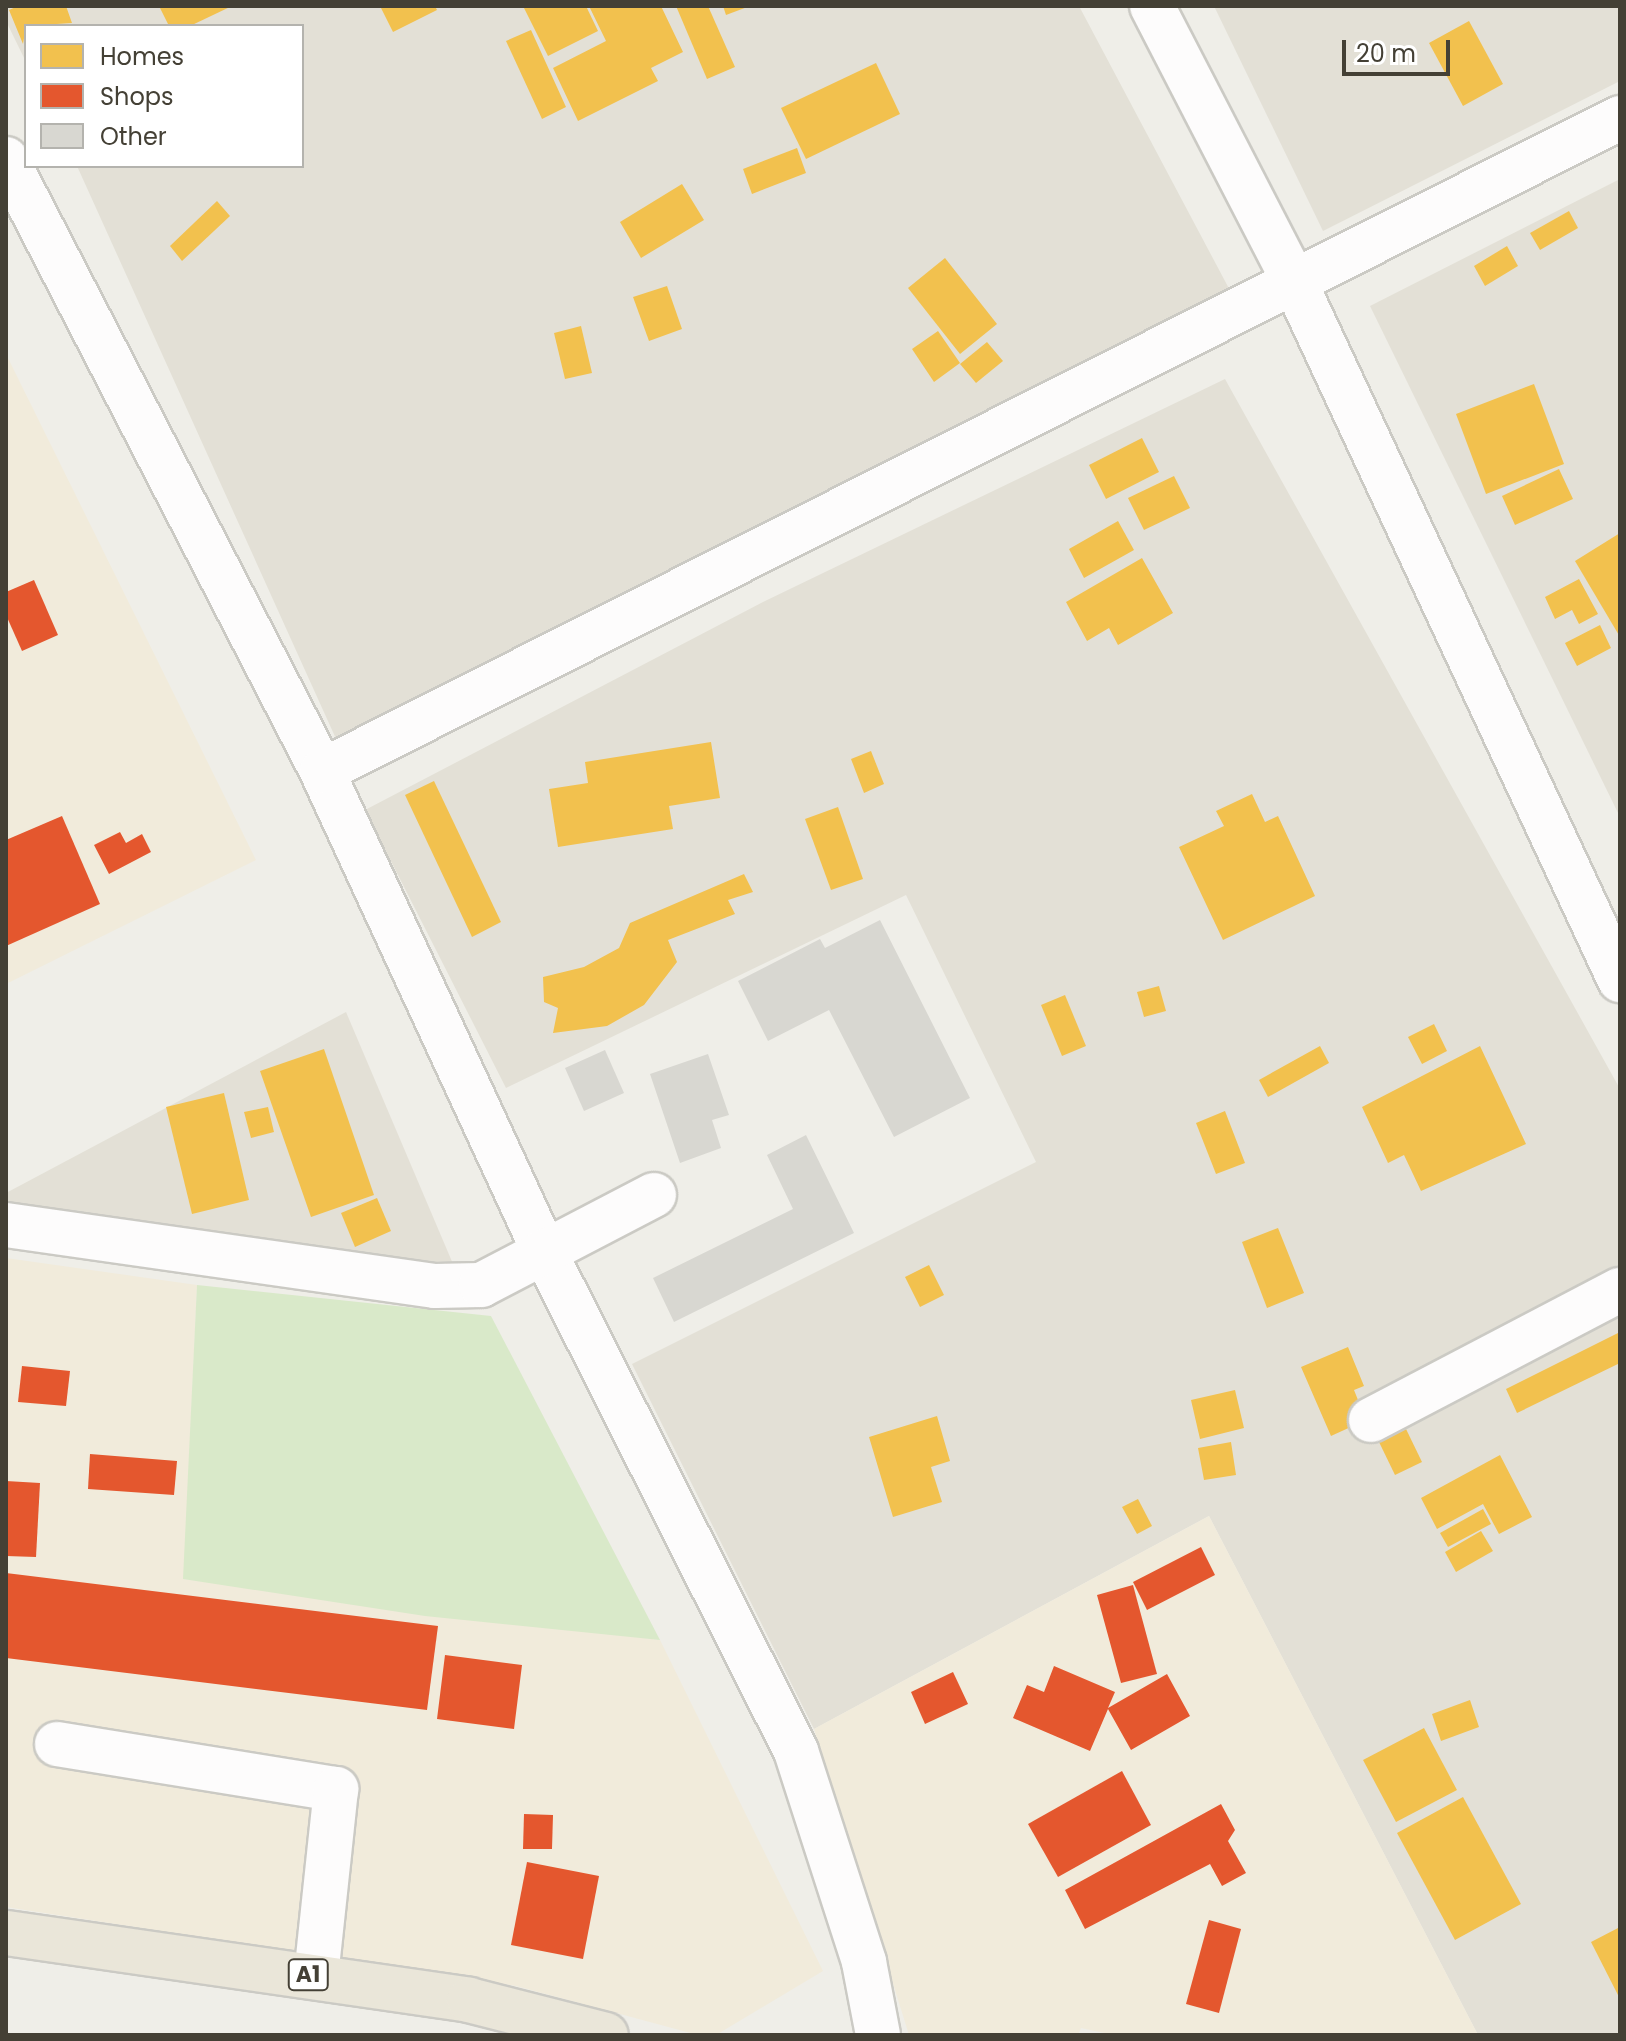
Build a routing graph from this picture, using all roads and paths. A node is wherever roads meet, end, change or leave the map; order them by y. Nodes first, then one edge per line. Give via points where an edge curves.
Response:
1 (1152, 6) edge
2 (1620, 118) edge
3 (6, 159) edge
4 (1296, 285) junction
5 (322, 771) junction
6 (1620, 980) edge
7 (654, 1195) dead end
8 (6, 1225) edge
9 (544, 1251) junction
10 (1620, 1290) edge
11 (1371, 1420) dead end
12 (57, 1744) dead end
13 (6, 1933) edge
14 (316, 1976) junction
15 (606, 2035) edge
16 (878, 2035) edge

1 - 4 street
2 - 4 street
3 - 5 street
4 - 5 street
4 - 6 street
5 - 9 street
7 - 9 street
8 - 9 street via 435,1286 481,1285
9 - 16 street via 796,1751 864,1962
10 - 11 street
12 - 14 street via 336,1789
13 - 14 highway, A1
14 - 15 highway, A1 via 469,2000

